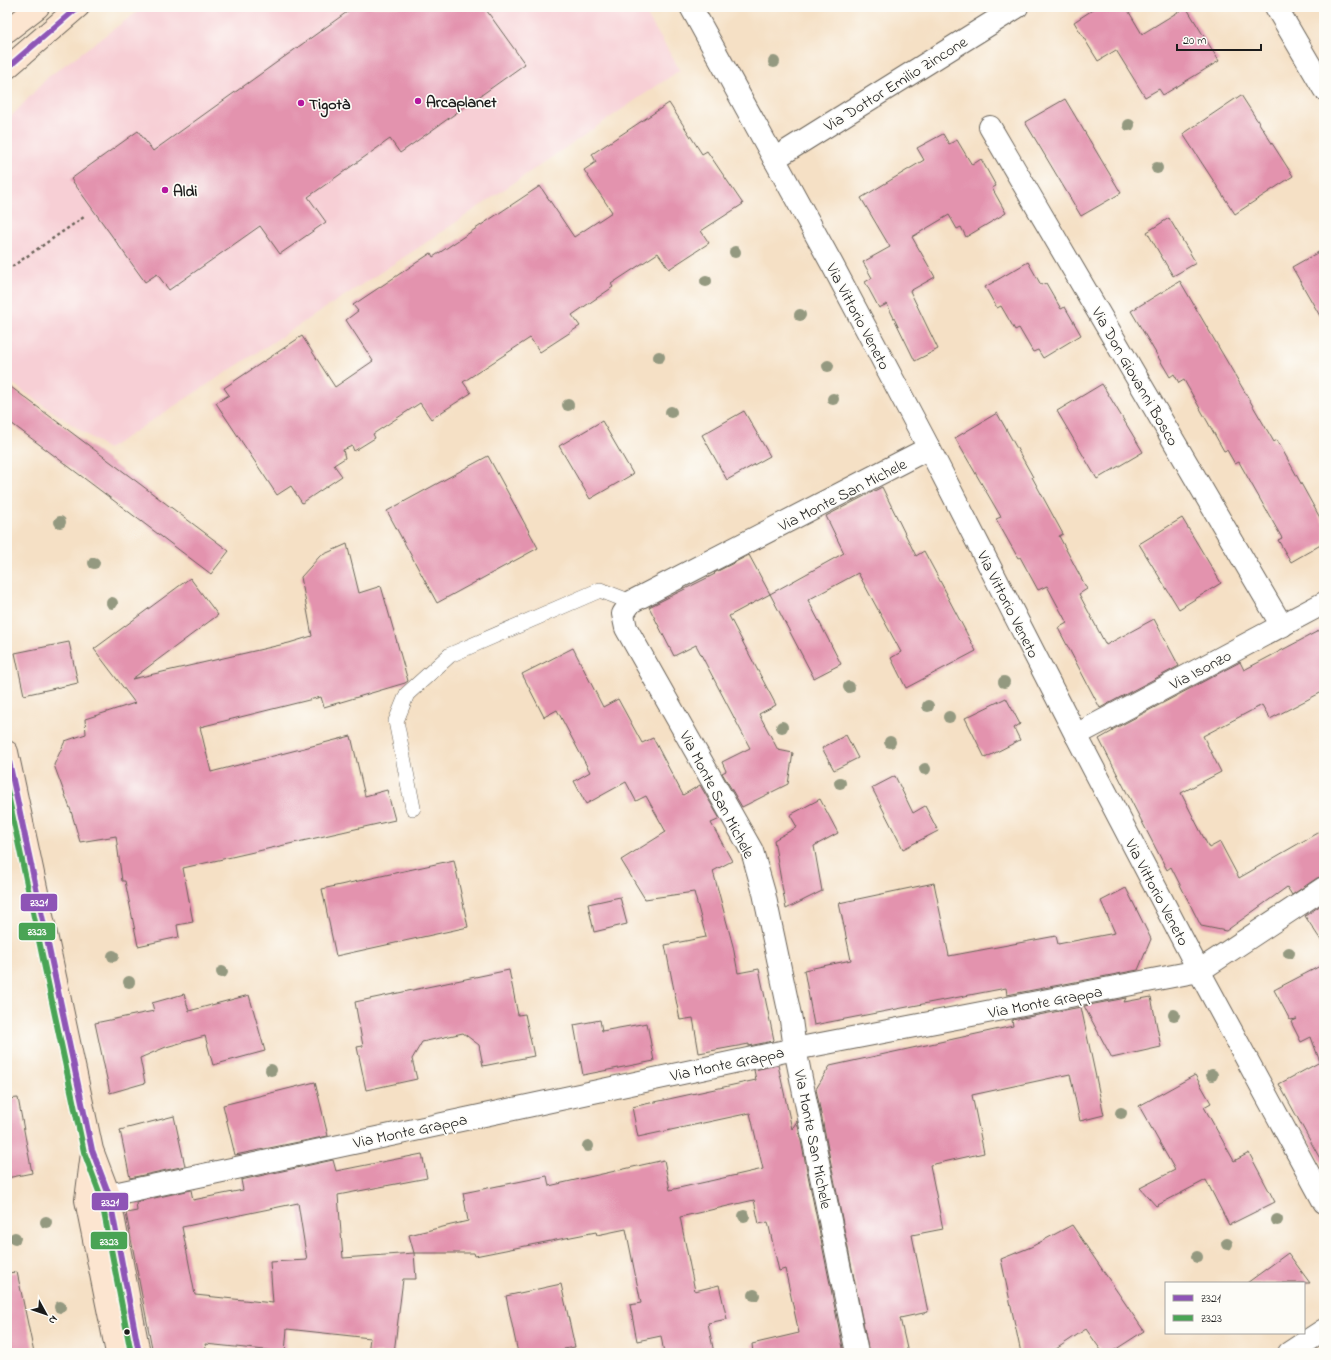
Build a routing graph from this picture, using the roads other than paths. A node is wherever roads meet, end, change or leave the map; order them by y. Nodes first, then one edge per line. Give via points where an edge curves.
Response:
1 (20, 7) edge
2 (38, 7) edge
3 (78, 7) edge
4 (691, 7) edge
5 (1017, 7) edge
6 (1276, 7) edge
7 (7, 27) edge
8 (7, 31) edge
9 (7, 68) edge
10 (1324, 89) edge
11 (990, 127) dead end
12 (774, 159) junction
13 (929, 448) junction
14 (631, 602) junction
15 (1324, 603) edge
16 (1282, 626) junction
17 (1076, 735) junction
18 (7, 752) edge
19 (413, 808) dead end
20 (1324, 888) edge
21 (1199, 971) junction
22 (795, 1049) junction
23 (92, 1150) junction
24 (109, 1195) junction
25 (1324, 1202) edge
26 (1324, 1330) edge
27 (117, 1353) edge
28 (139, 1353) edge
29 (857, 1353) edge
30 (1289, 1353) edge

1 - 7 street
2 - 8 main road
3 - 9 main road
4 - 12 street, Via Vittorio Veneto
5 - 12 street, Via Dottor Emilio Zincone
6 - 10 street
11 - 16 street, Via Don Giovanni Bosco
12 - 13 street, Via Vittorio Veneto
13 - 14 street, Via Monte San Michele
13 - 17 street, Via Vittorio Veneto
14 - 19 lane via 600,590 450,655 406,694 396,721
14 - 22 street, Via Monte San Michele via 623,614 626,628 752,851 764,893
15 - 16 street, Via Isonzo
16 - 17 street, Via Isonzo
17 - 21 street, Via Vittorio Veneto
18 - 23 main road
20 - 21 street, Via Monte Grappa
21 - 22 street, Via Monte Grappa
21 - 25 street, Via Vittorio Veneto
22 - 24 street, Via Monte Grappa
22 - 29 street, Via Monte San Michele
23 - 24 main road
23 - 27 main road via 86,1200
24 - 28 main road
26 - 30 street

